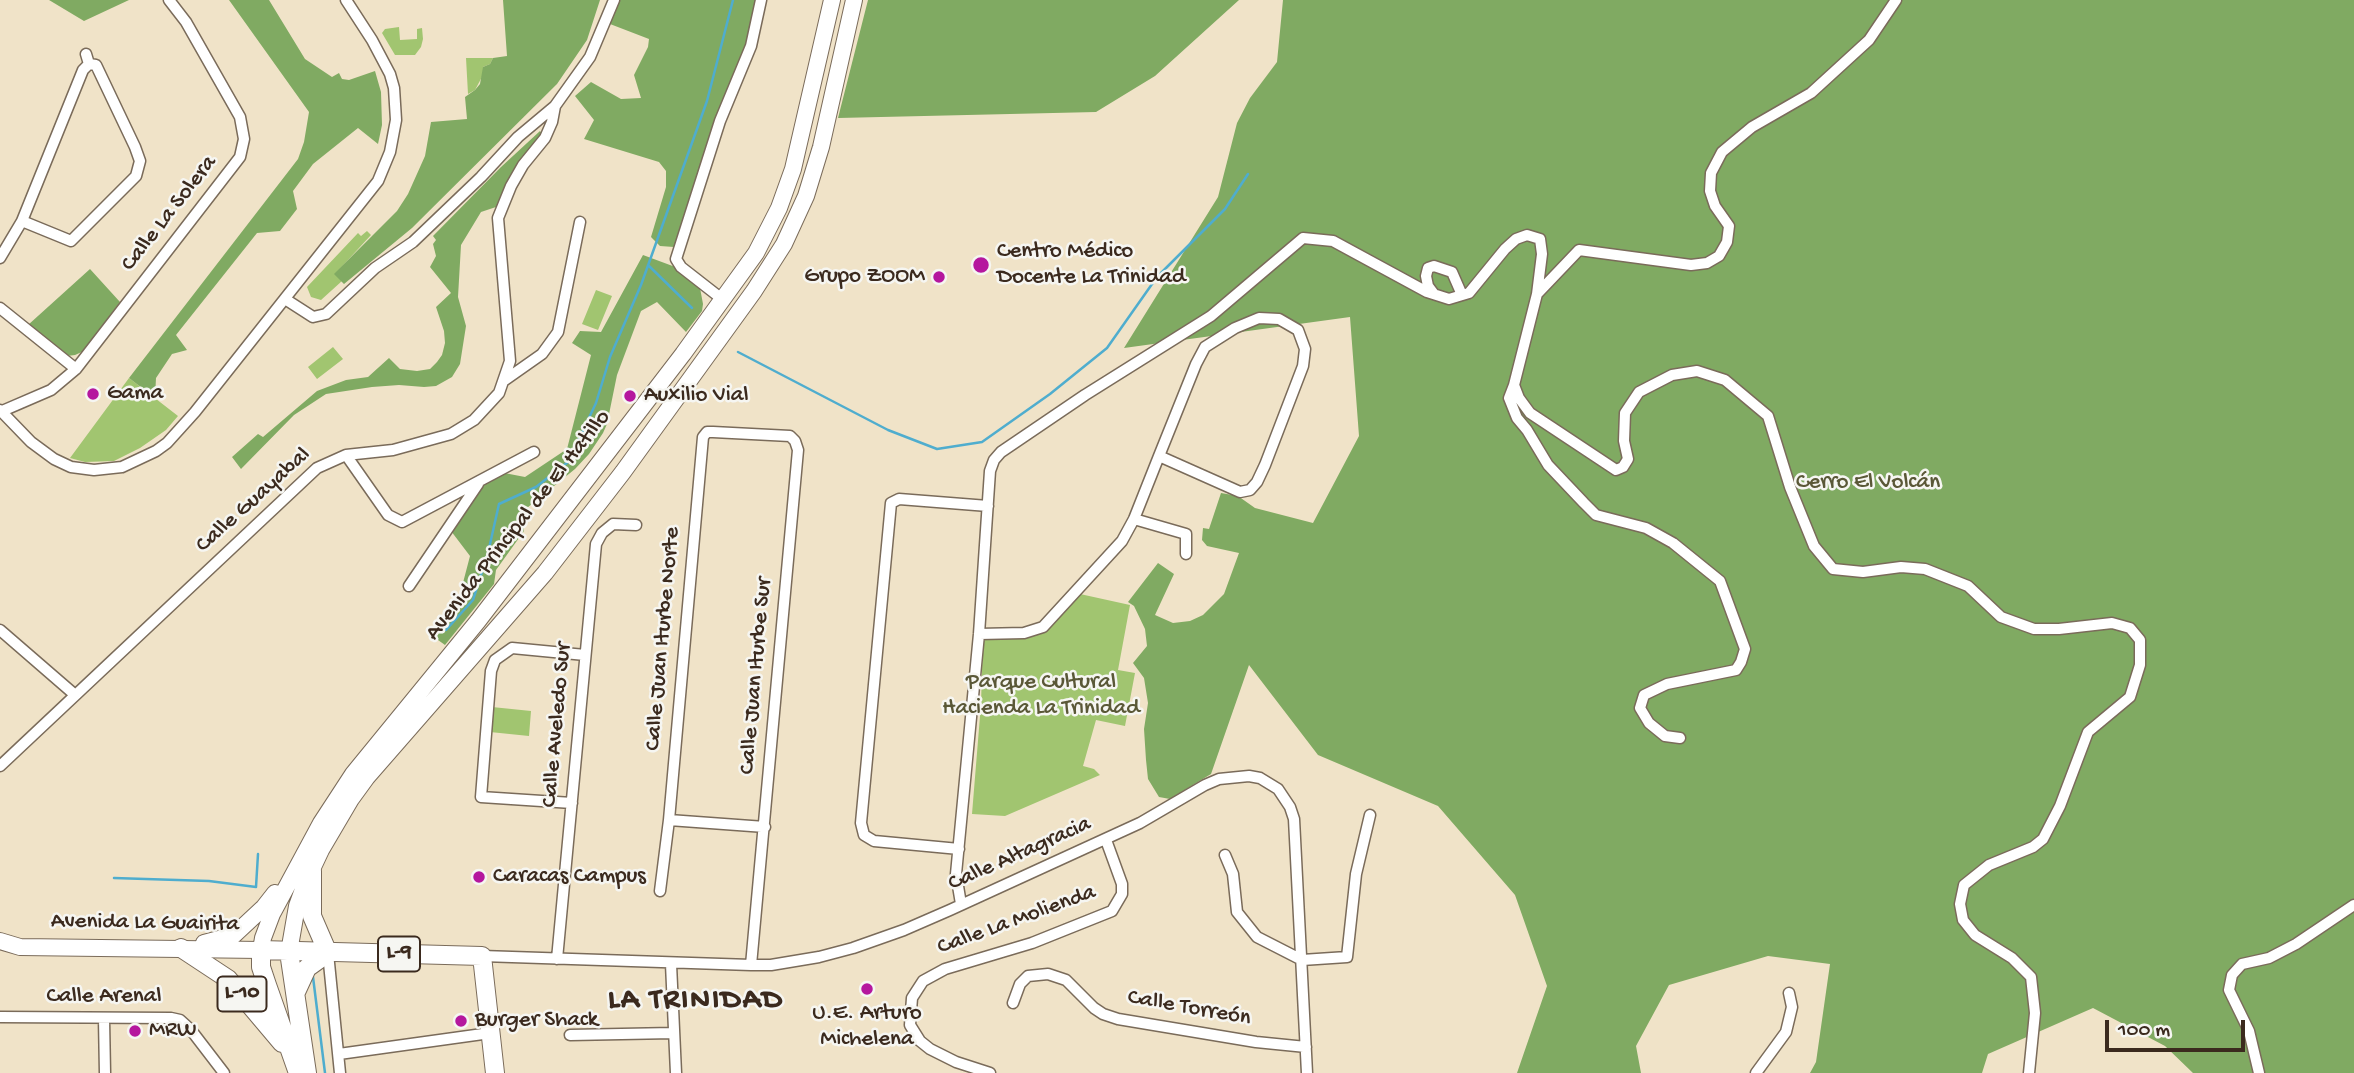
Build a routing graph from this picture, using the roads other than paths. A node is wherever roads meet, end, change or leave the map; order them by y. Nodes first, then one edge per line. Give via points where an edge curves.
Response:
1 (169, 0) edge
2 (346, 0) edge
3 (614, 0) edge
4 (761, 0) edge
5 (832, 0) edge
6 (854, 0) edge
7 (1896, 0) edge
8 (555, 106) junction
9 (22, 221) junction
10 (580, 222) dead end
11 (0, 258) edge
12 (1434, 294) junction
13 (1537, 294) junction
14 (1461, 295) junction
15 (723, 298) junction
16 (285, 299) junction
17 (0, 308) edge
18 (76, 369) junction
19 (505, 380) junction
20 (1514, 385) junction
21 (0, 411) edge
22 (747, 434) joint
23 (534, 452) dead end
24 (346, 455) junction
25 (1159, 456) junction
26 (479, 481) junction
27 (988, 506) junction
28 (1134, 519) junction
29 (636, 525) dead end
30 (1186, 554) dead end
31 (409, 586) dead end
32 (0, 630) edge
33 (979, 634) junction
34 (585, 655) junction
35 (74, 694) junction
36 (1680, 738) dead end
37 (0, 766) edge
38 (572, 803) junction
39 (1370, 815) dead end
40 (669, 820) junction
41 (765, 827) junction
42 (1106, 840) junction
43 (959, 849) junction
44 (1225, 855) dead end
45 (312, 871) junction
46 (286, 887) junction
47 (660, 891) dead end
48 (961, 904) junction
49 (2354, 905) edge
50 (0, 941) edge
51 (181, 948) junction
52 (261, 950) junction
53 (289, 951) junction
54 (328, 953) junction
55 (476, 956) junction
56 (557, 959) junction
57 (1302, 960) junction
58 (671, 964) junction
59 (751, 965) junction
60 (307, 968) junction
61 (328, 971) junction
62 (296, 993) junction
63 (1789, 993) dead end
64 (1013, 1003) dead end
65 (0, 1017) edge
66 (104, 1019) junction
67 (673, 1033) junction
68 (485, 1034) junction
69 (570, 1035) dead end
70 (1306, 1047) junction
71 (290, 1052) junction
72 (339, 1054) junction
73 (105, 1073) edge
74 (224, 1073) edge
75 (298, 1073) edge
76 (307, 1073) edge
77 (340, 1073) edge
78 (485, 1073) edge
79 (495, 1073) edge
80 (676, 1073) edge
81 (990, 1073) edge
82 (1307, 1073) edge
83 (1756, 1073) edge
84 (2029, 1073) edge
85 (2259, 1073) edge

1 - 18 street, Calle La Solera via 233,103 243,127 243,149
2 - 16 street via 390,74 393,139 378,181
3 - 8 street via 590,57
4 - 15 street via 751,46 720,121 676,259
5 - 15 main road, Avenida Principal de El Hatillo / L-10 via 793,169 768,230
6 - 45 main road, Avenida Principal de El Hatillo / L-10 via 821,147 784,244 553,563 367,778 341,814
7 - 13 street via 1869,40 1811,93 1752,127 1722,152 1711,173 1710,191 1729,226 1719,256 1691,265 1579,250
8 - 16 street via 413,242 374,268 326,314 313,317
8 - 19 street, Calle Guayabal via 545,138 523,165 498,218 510,349
9 - 9 street via 83,70 88,59 96,65 135,148 140,161 136,176 71,241
9 - 11 street
10 - 19 street via 558,332 542,354
12 - 14 street via 1449,299
12 - 14 street via 1426,276 1434,266 1452,272
12 - 27 street via 1333,240 1303,238 1211,316 1001,453 990,471
13 - 14 street via 1540,239 1527,235 1516,239 1469,293
13 - 20 street
15 - 46 main road, Avenida Principal de El Hatillo / L-10 via 478,621 353,774
16 - 21 street via 178,432 156,451 130,464 103,470 71,467 31,442
17 - 18 street
18 - 21 street, Calle La Solera via 51,390
19 - 24 street, Calle Guayabal via 482,412 451,434 394,450
20 - 36 street via 1509,398 1517,418 1548,465 1596,515 1646,528 1673,542 1720,581 1745,649 1736,670 1667,684 1644,695 1640,708 1665,736
20 - 84 street via 1530,413 1616,470 1628,459 1625,413 1639,392 1672,375 1697,371 1725,380 1768,416 1814,546 1833,569 1925,569 1968,586 2001,617 2034,629 2112,623 2130,628 2140,640 2140,665 2130,697 2088,732 2043,839 1989,865 1964,885 1963,920 1975,935 2031,976 2035,1013
22 - 40 street, Calle Juan Iturbe Norte via 707,432 703,437
22 - 41 street, Calle Juan Iturbe Sur via 790,436 798,450
23 - 26 street
24 - 26 street via 388,515 402,522
24 - 35 street, Calle Guayabal via 317,468
25 - 25 street via 1205,347 1259,318 1279,319 1298,330 1305,349 1303,366 1265,465 1250,490 1240,492
25 - 28 street
26 - 31 street
27 - 33 street
27 - 43 street via 899,499 891,503 861,823 864,835 874,841
28 - 30 street via 1185,534
28 - 33 street via 1112,553 1043,627 1024,633
29 - 34 street, Calle Aveledo Sur via 613,524 596,544
32 - 35 street
33 - 43 street
34 - 38 street, Calle Aveledo Sur
34 - 38 street via 512,648 495,660 491,671 481,797
35 - 37 street, Calle Guayabal
38 - 56 street, Calle Aveledo Sur
39 - 57 street via 1356,874 1347,957
40 - 41 street
40 - 47 street, Calle Juan Iturbe Norte
41 - 59 street, Calle Juan Iturbe Sur
42 - 48 street, Calle Altagracia
42 - 57 street, Calle Altagracia via 1219,779 1249,776 1270,783 1284,797 1294,819
42 - 81 street, Calle La Molienda via 1122,884 1112,911 1032,943 945,969 923,981 912,998 910,1025 920,1041 956,1062
43 - 48 street via 956,874
44 - 57 street via 1241,920 1257,937
45 - 53 main road, Avenida Principal de El Hatillo / L-10 via 297,906
45 - 54 main road, L-10 via 312,916
46 - 51 main road via 234,934
46 - 52 main road, Avenida Principal de El Hatillo / L-10
46 - 53 main road via 283,931
48 - 59 street, Calle Altagracia via 853,948 798,961
49 - 85 street via 2296,944 2269,958 2242,964 2232,975 2229,990 2249,1031
50 - 51 main road, Avenida La Guairita via 20,947
51 - 52 main road, Avenida La Guairita
51 - 71 main road, L-10 via 236,986
52 - 53 main road, Avenida La Guairita / L-9
52 - 71 main road, Avenida Principal de El Hatillo / L-10 via 261,967
53 - 54 main road, L-9
53 - 62 main road, Avenida Principal de El Hatillo / L-10
54 - 55 main road, L-9
54 - 60 main road
54 - 61 street
55 - 56 street, Calle Altagracia
55 - 68 main road
56 - 58 street, Calle Altagracia
57 - 70 street, Calle Altagracia
58 - 59 street, Calle Altagracia
58 - 67 street
60 - 61 main road
60 - 62 main road
61 - 72 street
62 - 76 main road, Avenida Principal de El Hatillo / L-10
63 - 83 street via 1792,1007 1786,1032
64 - 70 street, Calle Torreón via 1028,976 1048,974 1066,980 1094,1008 1118,1019
65 - 66 street, Calle Arenal
66 - 73 street
66 - 74 street, Calle Arenal via 180,1020
67 - 69 street
67 - 80 street
68 - 72 street
68 - 78 main road
68 - 79 main road
70 - 82 street, Calle Altagracia
71 - 75 main road, Avenida Principal de El Hatillo / L-10
72 - 77 street

